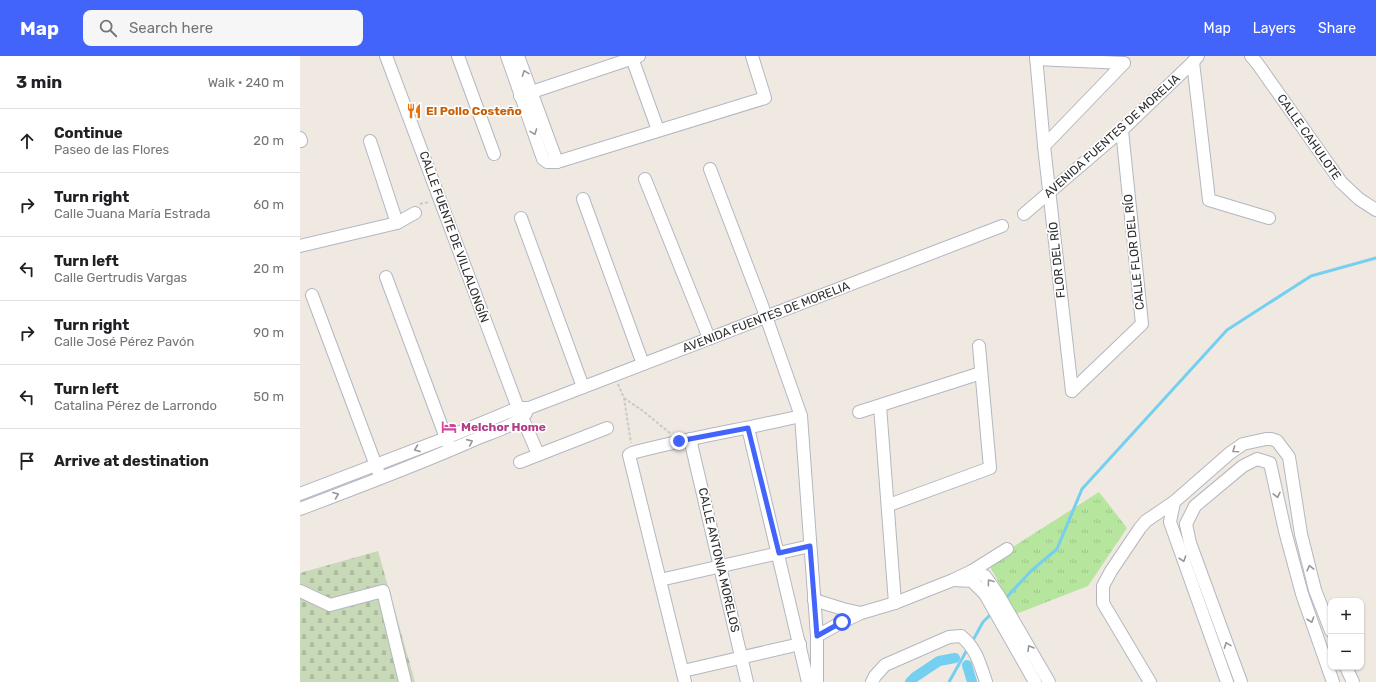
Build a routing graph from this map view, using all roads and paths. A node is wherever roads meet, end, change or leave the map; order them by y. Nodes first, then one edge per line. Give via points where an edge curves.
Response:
1 (386, 56) edge
2 (458, 56) edge
3 (507, 56) edge
4 (518, 56) edge
5 (752, 56) edge
6 (1251, 56) edge
7 (636, 57) edge
8 (1036, 58) edge
9 (1195, 59) edge
10 (526, 93) junction
11 (658, 130) junction
12 (1122, 130) junction
13 (370, 141) dead end
14 (1044, 146) junction
15 (494, 154) dead end
16 (710, 169) dead end
17 (645, 180) dead end
18 (1049, 193) junction
19 (440, 199) junction
20 (584, 199) dead end
21 (1376, 210) edge
22 (414, 213) joint
23 (1024, 214) dead end
24 (521, 218) dead end
25 (1269, 218) dead end
26 (397, 222) junction
27 (1002, 226) dead end
28 (300, 246) edge
29 (386, 277) dead end
30 (312, 295) dead end
31 (766, 317) junction
32 (709, 338) junction
33 (979, 346) dead end
34 (643, 364) junction
35 (981, 373) junction
36 (613, 376) junction
37 (584, 386) junction
38 (1072, 392) joint
39 (624, 398) junction
40 (880, 406) junction
41 (523, 412) junction
42 (859, 412) dead end
43 (801, 416) junction
44 (607, 428) dead end
45 (748, 428) junction
46 (446, 438) junction
47 (685, 440) junction
48 (1260, 440) junction
49 (1280, 445) junction
50 (450, 451) junction
51 (538, 454) junction
52 (631, 454) junction
53 (1257, 459) junction
54 (520, 462) dead end
55 (1270, 463) junction
56 (376, 465) junction
57 (381, 478) junction
58 (301, 491) edge
59 (1174, 502) junction
60 (888, 505) junction
61 (304, 508) edge
62 (1191, 513) junction
63 (1146, 521) junction
64 (1170, 522) junction
65 (1186, 524) junction
66 (810, 546) junction
67 (1007, 549) dead end
68 (779, 553) junction
69 (721, 566) junction
70 (972, 576) junction
71 (660, 580) junction
72 (300, 591) edge
73 (814, 600) junction
74 (895, 603) junction
75 (998, 608) junction
76 (861, 613) junction
77 (1328, 623) edge
78 (817, 636) junction
79 (800, 644) junction
80 (742, 657) junction
81 (1347, 670) edge
82 (684, 677) edge
83 (405, 682) edge
84 (747, 682) edge
85 (808, 682) edge
86 (817, 682) edge
87 (872, 682) edge
88 (986, 682) edge
89 (1035, 682) edge
90 (1049, 682) edge
91 (1150, 682) edge
92 (1227, 682) edge
93 (1241, 682) edge
94 (1333, 682) edge
95 (1353, 682) edge

1 - 19 street, CALLE FUENTE DE VILLALONGÍN
2 - 15 street
3 - 10 street
10 -> 4 street
5 - 11 street via 765,98
6 - 21 street, CALLE CAHULOTE via 1341,182 1359,199
7 - 10 street
7 - 11 street
8 - 14 street, FLOR DEL RÍO
8 - 14 street via 1124,64
9 - 12 street, AVENIDA FUENTES DE MORELIA
9 - 25 street via 1209,200
10 - 11 street via 557,162
12 - 18 street, AVENIDA FUENTES DE MORELIA
12 - 38 street, CALLE FLOR DEL RÍO via 1142,324
13 - 26 street
14 - 18 street, FLOR DEL RÍO
16 - 31 street
17 - 32 street
18 - 23 street, AVENIDA FUENTES DE MORELIA
18 - 38 street, FLOR DEL RÍO
19 - 22 path via 419,204
19 - 41 street, CALLE FUENTE DE VILLALONGÍN
20 - 34 street
22 - 26 street
24 - 37 street
26 - 28 street
27 - 31 street, AVENIDA FUENTES DE MORELIA
29 - 46 street
30 - 56 street
31 - 32 street, AVENIDA FUENTES DE MORELIA
31 - 43 street
32 - 34 street, AVENIDA FUENTES DE MORELIA
33 - 35 street
34 - 36 street, AVENIDA FUENTES DE MORELIA
35 - 40 street
35 - 60 street via 990,468
36 - 37 street, AVENIDA FUENTES DE MORELIA
36 - 39 path
37 - 41 street, AVENIDA FUENTES DE MORELIA
39 - 47 path
39 - 52 path
40 - 42 street
40 - 60 street
41 - 46 street, AVENIDA FUENTES DE MORELIA
50 -> 41 street, AVENIDA FUENTES DE MORELIA
41 - 51 street, CALLE FUENTE DE VILLALONGÍN
43 - 45 street
43 - 66 street
44 - 51 street
45 - 47 street
45 - 68 street
46 - 50 street
46 -> 56 street, AVENIDA FUENTES DE MORELIA
47 - 52 street
47 - 69 street, CALLE ANTONIA MORELOS
48 - 49 street via 1272,439
48 - 53 street
48 -> 59 street via 1243,444 1230,453
49 - 55 street via 1278,454
77 -> 49 street via 1315,590 1301,534 1289,457
50 - 57 street, AVENIDA FUENTES DE MORELIA
51 - 54 street
52 - 71 street
53 - 55 street
53 - 62 street via 1243,466 1195,506
55 -> 94 street via 1302,594
56 - 57 street
56 - 58 street, AVENIDA FUENTES DE MORELIA
61 -> 57 street, AVENIDA FUENTES DE MORELIA
58 - 61 street
59 - 62 street via 1186,506
59 - 63 street
59 - 64 street
60 - 74 street
62 - 65 street
63 - 64 street
63 - 91 street via 1103,586 1103,603
64 - 65 street via 1180,526
64 -> 92 street
93 -> 65 street via 1190,543
66 - 68 street
66 - 73 street
67 - 70 street
68 - 69 street
68 - 79 street
69 - 71 street
69 - 80 street, CALLE ANTONIA MORELOS
70 - 74 street via 953,580
70 - 75 street via 985,576
71 - 82 street
72 - 83 street via 330,605 383,591
73 - 76 street
73 - 78 street
74 - 76 street
75 - 89 street
90 -> 75 street
76 - 78 street
78 - 86 street
79 - 80 street
79 - 85 street
80 - 82 street
80 - 84 street, CALLE ANTONIA MORELOS
81 - 95 street
87 - 88 street via 885,665 949,637 961,636 972,647

